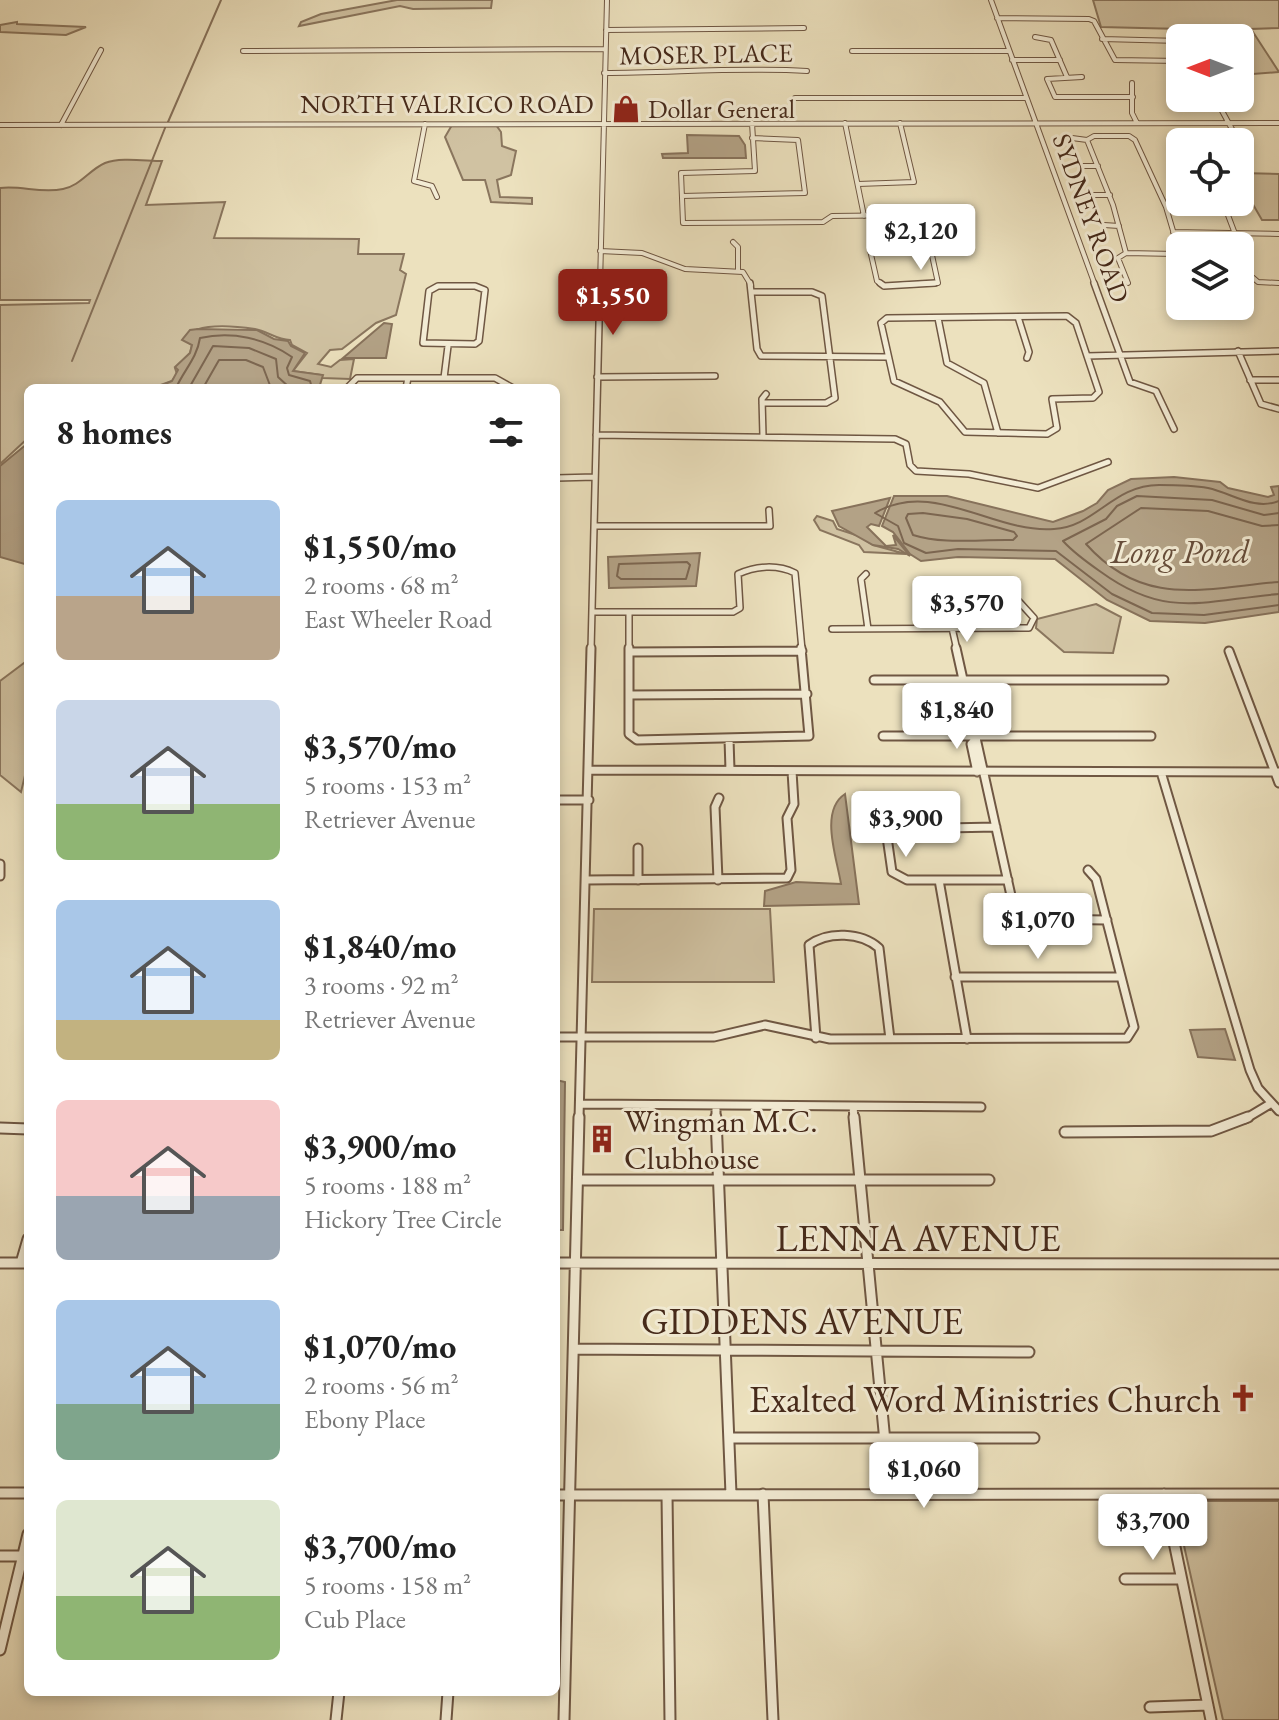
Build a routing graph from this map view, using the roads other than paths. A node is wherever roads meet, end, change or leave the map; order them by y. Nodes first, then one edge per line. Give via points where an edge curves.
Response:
1 (607, 0) edge
2 (991, 0) edge
3 (997, 18) junction
4 (804, 28) dead end
5 (606, 30) junction
6 (1035, 37) dead end
7 (1102, 39) junction
8 (1166, 41) edge
9 (605, 49) junction
10 (101, 50) dead end
11 (243, 51) dead end
12 (852, 51) dead end
13 (1009, 51) junction
14 (1012, 60) junction
15 (1060, 60) junction
16 (1166, 61) edge
17 (807, 71) dead end
18 (604, 73) junction
19 (1067, 77) junction
20 (1082, 77) dead end
21 (1132, 83) dead end
22 (1133, 97) junction
23 (795, 98) dead end
24 (1026, 98) junction
25 (1222, 112) edge
26 (749, 123) junction
27 (845, 123) junction
28 (900, 123) junction
29 (1104, 123) junction
30 (1137, 123) junction
31 (1228, 123) junction
32 (1279, 123) edge
33 (425, 124) junction
34 (602, 124) junction
35 (1035, 124) junction
36 (0, 125) edge
37 (61, 125) junction
38 (1231, 128) edge
39 (751, 134) junction
40 (1110, 136) junction
41 (1072, 138) dead end
42 (1087, 140) junction
43 (1082, 166) dead end
44 (1098, 166) junction
45 (858, 184) junction
46 (1093, 195) dead end
47 (1110, 195) junction
48 (682, 196) junction
49 (437, 197) dead end
50 (864, 216) junction
51 (1104, 225) dead end
52 (1119, 226) junction
53 (1173, 232) edge
54 (1254, 234) edge
55 (1279, 234) edge
56 (733, 242) dead end
57 (930, 246) junction
58 (960, 246) dead end
59 (600, 251) junction
60 (1126, 253) junction
61 (1166, 254) edge
62 (674, 259) dead end
63 (667, 263) junction
64 (738, 270) junction
65 (1254, 280) edge
66 (1128, 283) dead end
67 (1279, 283) edge
68 (751, 292) junction
69 (1018, 317) junction
70 (938, 318) junction
71 (448, 346) junction
72 (1238, 351) junction
73 (1279, 351) edge
74 (1087, 356) junction
75 (1121, 356) junction
76 (831, 357) junction
77 (888, 357) junction
78 (1027, 358) dead end
79 (715, 376) dead end
80 (597, 377) junction
81 (408, 378) junction
82 (444, 378) junction
83 (1250, 380) junction
84 (1279, 380) edge
85 (351, 384) edge
86 (407, 384) edge
87 (506, 384) edge
88 (766, 394) dead end
89 (762, 403) junction
90 (1279, 409) edge
91 (1174, 429) dead end
92 (998, 433) junction
93 (596, 435) junction
94 (763, 436) junction
95 (1108, 462) dead end
96 (595, 477) junction
97 (560, 478) edge
98 (769, 510) dead end
99 (595, 526) junction
100 (866, 574) dead end
101 (1013, 587) dead end
102 (939, 593) dead end
103 (594, 612) junction
104 (629, 612) junction
105 (832, 629) dead end
106 (868, 629) junction
107 (952, 629) junction
108 (802, 651) junction
109 (1229, 651) dead end
110 (629, 652) junction
111 (874, 680) dead end
112 (963, 680) junction
113 (1164, 680) dead end
114 (807, 694) junction
115 (629, 695) junction
116 (883, 736) dead end
117 (1151, 736) dead end
118 (975, 738) junction
119 (729, 739) junction
120 (590, 770) junction
121 (730, 770) junction
122 (792, 771) junction
123 (981, 772) junction
124 (1161, 772) junction
125 (1277, 772) edge
126 (1279, 783) edge
127 (719, 798) dead end
128 (560, 800) edge
129 (589, 800) junction
130 (996, 827) junction
131 (638, 848) dead end
132 (0, 864) edge
133 (1088, 870) dead end
134 (0, 876) edge
135 (587, 880) junction
136 (638, 880) junction
137 (718, 880) junction
138 (939, 880) junction
139 (1008, 880) junction
140 (1107, 920) junction
141 (955, 977) junction
142 (1121, 977) junction
143 (560, 1037) edge
144 (582, 1037) junction
145 (816, 1038) junction
146 (890, 1039) junction
147 (967, 1039) junction
148 (581, 1104) junction
149 (1270, 1104) junction
150 (716, 1106) junction
151 (853, 1106) junction
152 (981, 1107) dead end
153 (1279, 1111) edge
154 (0, 1128) edge
155 (24, 1129) edge
156 (1065, 1132) dead end
157 (860, 1179) junction
158 (579, 1180) junction
159 (721, 1180) junction
160 (989, 1180) dead end
161 (0, 1263) edge
162 (24, 1263) edge
163 (560, 1263) edge
164 (577, 1263) junction
165 (1279, 1264) edge
166 (723, 1265) junction
167 (869, 1266) junction
168 (574, 1349) junction
169 (726, 1350) junction
170 (877, 1351) junction
171 (1029, 1352) dead end
172 (885, 1436) junction
173 (730, 1438) junction
174 (1034, 1438) dead end
175 (0, 1493) edge
176 (24, 1493) edge
177 (731, 1494) junction
178 (763, 1494) junction
179 (890, 1494) junction
180 (1164, 1494) junction
181 (1279, 1494) edge
182 (560, 1495) edge
183 (569, 1495) junction
184 (667, 1495) junction
185 (24, 1552) edge
186 (0, 1556) edge
187 (23, 1556) junction
188 (1125, 1579) dead end
189 (1181, 1579) junction
190 (0, 1650) edge
191 (339, 1696) edge
192 (448, 1696) edge
193 (1208, 1705) junction
194 (1150, 1707) dead end
195 (336, 1720) edge
196 (446, 1720) edge
197 (564, 1720) edge
198 (670, 1720) edge
199 (773, 1720) edge
200 (1211, 1720) edge

1 - 5 street
2 - 3 street, SYDNEY ROAD
3 - 7 street via 1089,19
3 - 13 street, SYDNEY ROAD
4 - 5 street
5 - 9 street
6 - 15 street via 1051,40
7 - 8 street
7 - 16 street via 1115,60
9 - 11 street
9 - 18 street
10 - 37 street
12 - 13 street
13 - 14 street, SYDNEY ROAD
14 - 15 street
14 - 24 street, SYDNEY ROAD
15 - 19 street
17 - 18 street, MOSER PLACE via 745,67
18 - 34 street
19 - 20 street
19 - 22 street via 1047,78 1055,97
21 - 22 street
22 - 30 street
23 - 24 street
24 - 35 street, SYDNEY ROAD
25 - 31 street
26 - 27 street, NORTH VALRICO ROAD
26 - 34 street, NORTH VALRICO ROAD
26 - 39 street
27 - 28 street, NORTH VALRICO ROAD
27 - 45 street
28 - 35 street, NORTH VALRICO ROAD
28 - 45 street via 914,182
29 - 30 street, NORTH VALRICO ROAD
29 - 35 street, NORTH VALRICO ROAD
29 - 40 street
30 - 31 street, NORTH VALRICO ROAD
31 - 32 street, NORTH VALRICO ROAD
31 - 38 street
33 - 34 street, NORTH VALRICO ROAD
33 - 37 street, NORTH VALRICO ROAD
33 - 49 street via 414,181 432,186
34 - 59 street
35 - 75 street, SYDNEY ROAD
36 - 37 street, NORTH VALRICO ROAD
39 - 48 street via 755,171 681,173
39 - 48 street via 798,140 805,193
40 - 42 street
40 - 53 street via 1135,140
41 - 42 street
42 - 44 street
43 - 44 street
44 - 47 street
45 - 50 street
46 - 47 street
47 - 52 street
48 - 50 street via 683,223 689,225
50 - 57 street via 922,218
51 - 52 street
52 - 60 street
54 - 55 street
56 - 64 street via 738,247
57 - 57 street via 938,283 884,286 877,281 870,250
57 - 58 street
59 - 63 street via 634,252
59 - 80 street
60 - 61 street
60 - 66 street via 1118,258
62 - 63 street
63 - 64 street via 685,269
64 - 68 street via 748,276
65 - 67 street
68 - 76 street via 820,294
68 - 76 street via 758,354
69 - 70 street
69 - 74 street via 1073,319
69 - 78 street
70 - 77 street via 884,319
70 - 92 street via 947,363 984,383
71 - 71 street via 479,341 485,290 481,287 438,286 429,291 421,340
71 - 82 street
72 - 73 street
72 - 75 street
72 - 83 street
74 - 75 street
74 - 92 street via 1097,397 1050,401 1054,433
75 - 91 street, SYDNEY ROAD via 1130,382 1160,395
76 - 77 street
76 - 89 street via 832,402
77 - 92 street via 898,387 935,398 952,411 965,432
79 - 80 street
80 - 93 street
81 - 82 street
81 - 85 street via 357,378
81 - 86 street
82 - 87 street via 495,378
83 - 84 street
83 - 90 street via 1261,404
88 - 89 street
89 - 94 street
93 - 94 street
93 - 96 street
94 - 95 street via 895,439 906,444 916,471 969,474 1038,488
96 - 97 street
96 - 99 street
98 - 99 street via 770,526
99 - 103 street
100 - 106 street via 861,579
101 - 107 street via 1013,595 1034,618 1033,626
102 - 107 street
103 - 104 street
103 - 120 street
104 - 108 street via 733,612 740,608 738,574 745,569 788,568 795,573
104 - 110 street
105 - 106 street
106 - 107 street
107 - 112 street
108 - 110 street
108 - 114 street
109 - 125 street
110 - 115 street
111 - 112 street
112 - 113 street
112 - 118 street
114 - 115 street
114 - 119 street via 811,731 806,738
115 - 119 street via 629,734 637,740
116 - 118 street
117 - 118 street
118 - 123 street via 971,744
119 - 121 street
120 - 121 street
120 - 129 street
121 - 122 street
122 - 123 street
122 - 137 street via 794,804 787,818 790,874 778,880
123 - 124 street
123 - 130 street
124 - 125 street
124 - 149 street via 1250,1070
125 - 126 street
127 - 137 street
128 - 129 street
129 - 135 street
130 - 138 street via 891,831 887,837 894,876
130 - 139 street
131 - 136 street
132 - 134 street
133 - 140 street via 1096,879
135 - 136 street
135 - 144 street
136 - 137 street
138 - 139 street
138 - 141 street
139 - 140 street via 1020,917
140 - 142 street
141 - 142 street
141 - 147 street
142 - 147 street via 1134,1027 1122,1039
143 - 144 street
144 - 145 street via 714,1037 765,1025
144 - 148 street
145 - 146 street
145 - 146 street via 809,945 819,938 866,938 879,948
146 - 147 street
148 - 150 street
148 - 158 street
149 - 153 street
149 - 156 street via 1236,1124 1211,1131
150 - 151 street
150 - 159 street
151 - 152 street
151 - 157 street
154 - 155 street
157 - 159 street
157 - 160 street
157 - 167 street
158 - 159 street
158 - 164 street
159 - 166 street
161 - 162 street
163 - 164 street, LENNA AVENUE
164 - 166 street, LENNA AVENUE
164 - 168 street
165 - 167 street, LENNA AVENUE
166 - 167 street, LENNA AVENUE
166 - 169 street
167 - 170 street
168 - 169 street, GIDDENS AVENUE
168 - 183 street
169 - 170 street, GIDDENS AVENUE
169 - 173 street
170 - 171 street, GIDDENS AVENUE
170 - 172 street
172 - 173 street
172 - 174 street
172 - 179 street
173 - 177 street
175 - 176 street
177 - 178 street
177 - 184 street
178 - 179 street
178 - 199 street
179 - 180 street
180 - 181 street
180 - 189 street
182 - 183 street
183 - 184 street
183 - 197 street
184 - 198 street
185 - 187 street
186 - 187 street
187 - 190 street
188 - 189 street
189 - 193 street
191 - 195 street
192 - 196 street
193 - 194 street
193 - 200 street

